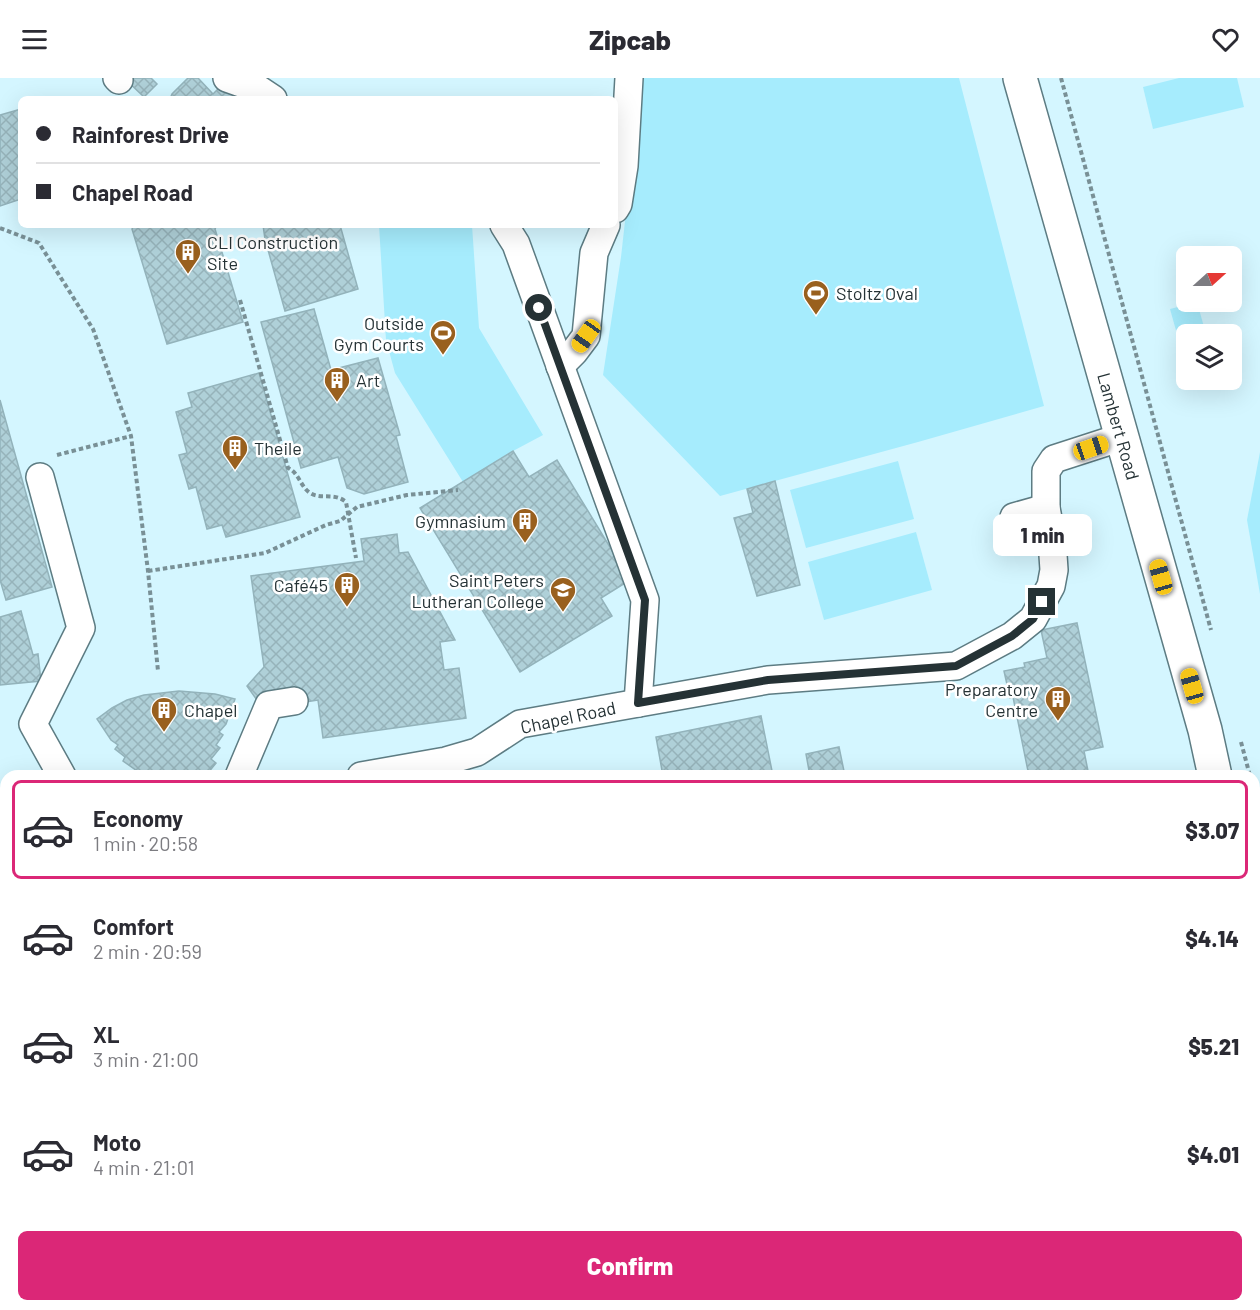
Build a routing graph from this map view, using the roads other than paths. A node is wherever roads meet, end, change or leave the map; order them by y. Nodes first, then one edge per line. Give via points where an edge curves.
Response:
1 (227, 78) edge
2 (629, 78) edge
3 (1020, 78) edge
4 (268, 96) edge
5 (618, 204) edge
6 (506, 228) edge
7 (605, 228) edge
8 (560, 366) junction
9 (1122, 437) junction
10 (40, 477) dead end
11 (1046, 508) junction
12 (1014, 517) dead end
13 (294, 701) dead end
14 (638, 703) junction
15 (59, 770) edge
16 (242, 770) edge
17 (395, 770) edge
18 (1214, 770) edge

1 - 4 street
2 - 5 street
3 - 9 main road, Lambert Road
6 - 8 street via 516,244
7 - 8 street via 594,253 586,336
8 - 14 street via 645,600
9 - 11 street, Chapel Road via 1054,459 1046,471
9 - 18 main road, Lambert Road
10 - 15 street via 81,628 33,724
11 - 12 street
11 - 14 street, Chapel Road via 1054,570 1051,586 1033,619 1012,636 956,666 768,680
13 - 16 street via 269,705
14 - 17 street, Chapel Road via 520,724 477,752

